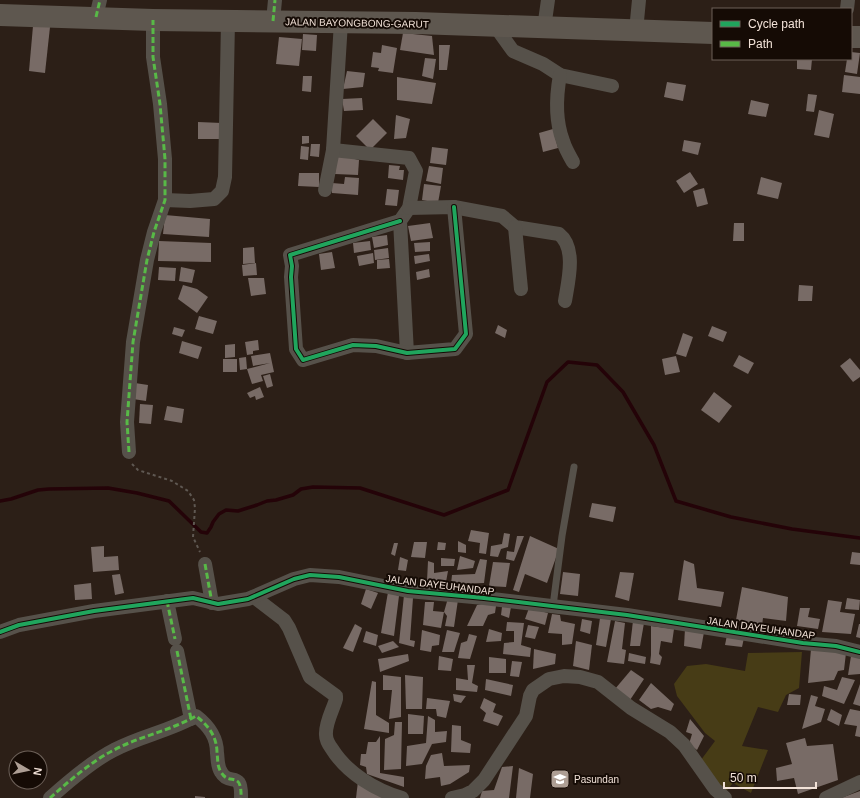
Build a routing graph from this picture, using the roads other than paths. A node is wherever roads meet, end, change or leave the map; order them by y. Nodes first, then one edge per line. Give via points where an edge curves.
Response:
1 (275, 0) edge
2 (548, 0) edge
3 (639, 0) edge
4 (98, 9) edge
5 (0, 15) edge
6 (153, 20) junction
7 (228, 21) junction
8 (273, 22) junction
9 (341, 22) junction
10 (495, 26) junction
11 (544, 28) junction
12 (636, 31) junction
13 (712, 33) edge
14 (560, 75) junction
15 (612, 86) dead end
16 (333, 150) junction
17 (573, 162) dead end
18 (325, 190) dead end
19 (165, 200) junction
20 (454, 207) junction
21 (409, 208) junction
22 (400, 221) junction
23 (515, 227) junction
24 (521, 289) dead end
25 (565, 301) dead end
26 (407, 353) junction
27 (129, 452) road end
28 (574, 466) dead end
29 (205, 564) road end
30 (251, 598) junction
31 (167, 602) junction
32 (215, 603) junction
33 (553, 606) junction
34 (0, 632) edge
35 (860, 652) edge
36 (191, 719) junction
37 (860, 782) edge
38 (50, 798) edge
39 (241, 798) edge
40 (402, 798) edge
41 (452, 798) edge
42 (725, 798) edge
43 (826, 798) edge

1 - 8 street
2 - 11 street
3 - 12 street
4 - 5 main road, JALAN BAYONGBONG-GARUT
4 - 6 main road, JALAN BAYONGBONG-GARUT
6 - 7 main road, JALAN BAYONGBONG-GARUT
6 - 19 street via 153,57 165,159
7 - 8 main road, JALAN BAYONGBONG-GARUT
7 - 19 street via 225,177 222,191 214,199
8 - 9 main road, JALAN BAYONGBONG-GARUT
9 - 10 main road, JALAN BAYONGBONG-GARUT
9 - 16 street
10 - 11 main road, JALAN BAYONGBONG-GARUT
10 - 14 street via 513,51 543,64
11 - 12 main road, JALAN BAYONGBONG-GARUT
12 - 13 main road, JALAN BAYONGBONG-GARUT
14 - 15 street
14 - 17 street via 557,95 558,122 563,142
16 - 18 street
16 - 21 street via 409,158 416,170
19 - 27 street via 147,260 132,342 127,422
20 - 21 street
20 - 23 street via 502,216
20 - 26 street via 466,334 455,349
21 - 22 street
22 - 26 street
22 - 26 street via 290,254 291,278 296,349 303,360 353,345 376,346
23 - 24 street
23 - 25 street via 559,234 564,238 570,265
28 - 33 lane
29 - 32 street
30 - 32 street, JALAN DAYEUHANDAP
30 - 33 street, JALAN DAYEUHANDAP via 294,579 310,576 339,577 408,590
30 - 40 street via 284,620 310,677 336,696 326,734 335,754 359,776
31 - 32 street, JALAN DAYEUHANDAP via 193,598
31 - 34 street, JALAN DAYEUHANDAP via 94,611 19,625
31 - 36 street
33 - 35 street, JALAN DAYEUHANDAP via 836,646
36 - 38 street via 114,750
36 - 39 street via 196,716 214,735 220,771 226,777 240,783
37 - 43 street
41 - 42 street via 473,791 484,780 526,716 533,690 549,679 572,676 598,682 631,708 670,732 684,745

